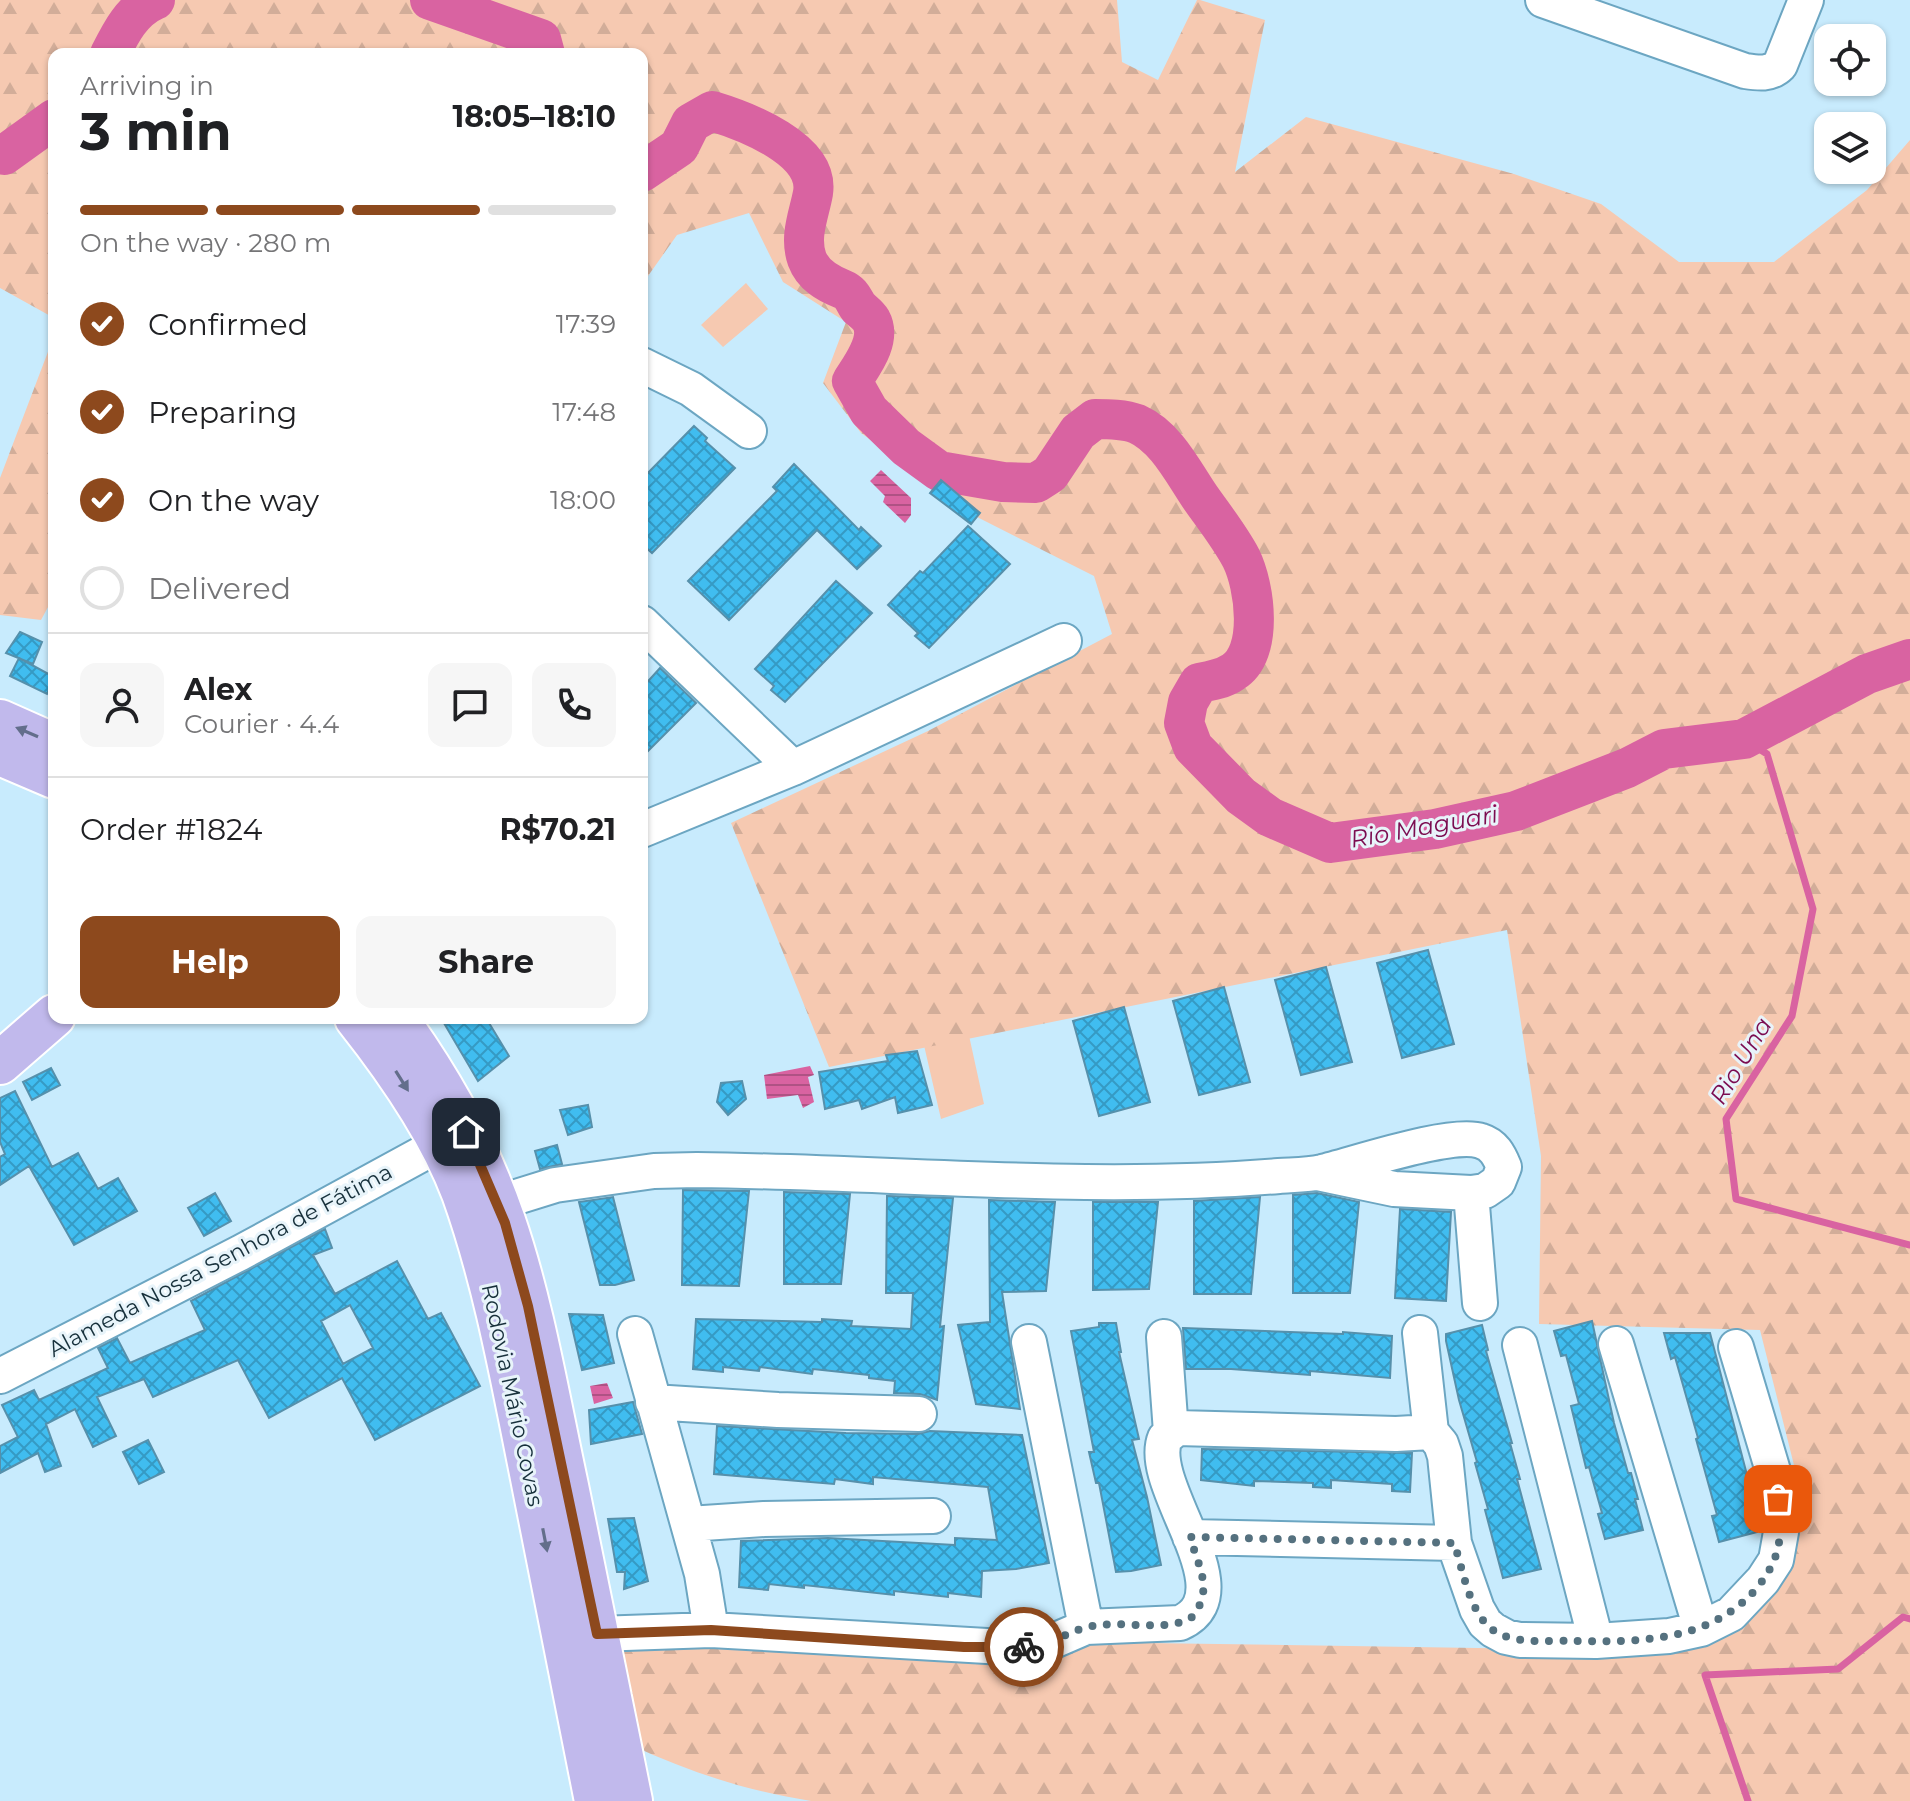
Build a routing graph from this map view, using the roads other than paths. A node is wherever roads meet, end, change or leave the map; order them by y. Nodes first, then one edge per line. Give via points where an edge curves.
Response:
1 (1543, 0) edge
2 (1806, 0) edge
3 (648, 368) edge
4 (749, 431) dead end
5 (648, 629) edge
6 (1064, 641) dead end
7 (0, 721) edge
8 (48, 742) edge
9 (0, 754) edge
10 (793, 768) junction
11 (48, 774) edge
12 (648, 828) edge
13 (48, 1021) edge
14 (361, 1024) edge
15 (400, 1024) edge
16 (0, 1063) edge
17 (440, 1144) junction
18 (1318, 1173) junction
19 (1471, 1193) junction
20 (497, 1203) junction
21 (1480, 1303) dead end
22 (1420, 1333) dead end
23 (635, 1334) dead end
24 (1164, 1337) dead end
25 (1029, 1342) dead end
26 (1616, 1344) dead end
27 (1520, 1345) dead end
28 (1736, 1347) dead end
29 (0, 1376) edge
30 (653, 1402) junction
31 (919, 1414) dead end
32 (1171, 1432) junction
33 (1431, 1432) junction
34 (933, 1516) dead end
35 (689, 1524) junction
36 (1190, 1537) junction
37 (1454, 1543) junction
38 (1086, 1627) junction
39 (1701, 1629) junction
40 (711, 1630) junction
41 (597, 1634) junction
42 (1596, 1641) junction
43 (603, 1748) junction
44 (596, 1801) edge
45 (631, 1801) edge

1 - 2 street via 1745,71 1766,73 1780,65
3 - 4 street via 691,389
5 - 10 street
6 - 10 street
8 -> 7 main road
9 - 11 main road
10 - 12 street
13 - 16 main road
14 -> 17 main road, Rodovia Mário Covas via 399,1074
15 - 20 main road, Rodovia Mário Covas via 448,1099
17 - 29 street, Alameda Nossa Senhora de Fátima
17 -> 43 main road, Rodovia Mário Covas via 483,1255
18 - 19 street via 1394,1189
18 - 19 street via 1392,1152 1465,1139 1483,1141 1497,1151 1504,1167 1498,1182
18 - 20 street via 1153,1181 654,1171 555,1185
19 - 21 street
20 - 41 main road, Rodovia Mário Covas via 531,1321
22 - 33 street
23 - 30 street
24 - 32 street
25 - 38 street
26 - 39 street
27 - 42 street
28 - 39 street via 1776,1481 1781,1532 1776,1560 1763,1580 1731,1614
30 - 31 street
30 - 35 street
32 - 33 street
32 - 36 street via 1162,1444 1162,1460
33 - 37 street via 1445,1456
34 - 35 street
35 - 40 street
36 - 37 street
36 - 38 street via 1205,1586 1204,1599 1190,1619 1165,1625
37 - 42 street via 1477,1609 1493,1630 1520,1640
38 - 40 street via 1042,1646 1004,1647
39 - 42 street
40 - 41 street
41 - 43 main road, Rodovia Mário Covas
43 - 44 main road, Rodovia Mário Covas
43 - 45 main road, Rodovia Mário Covas

